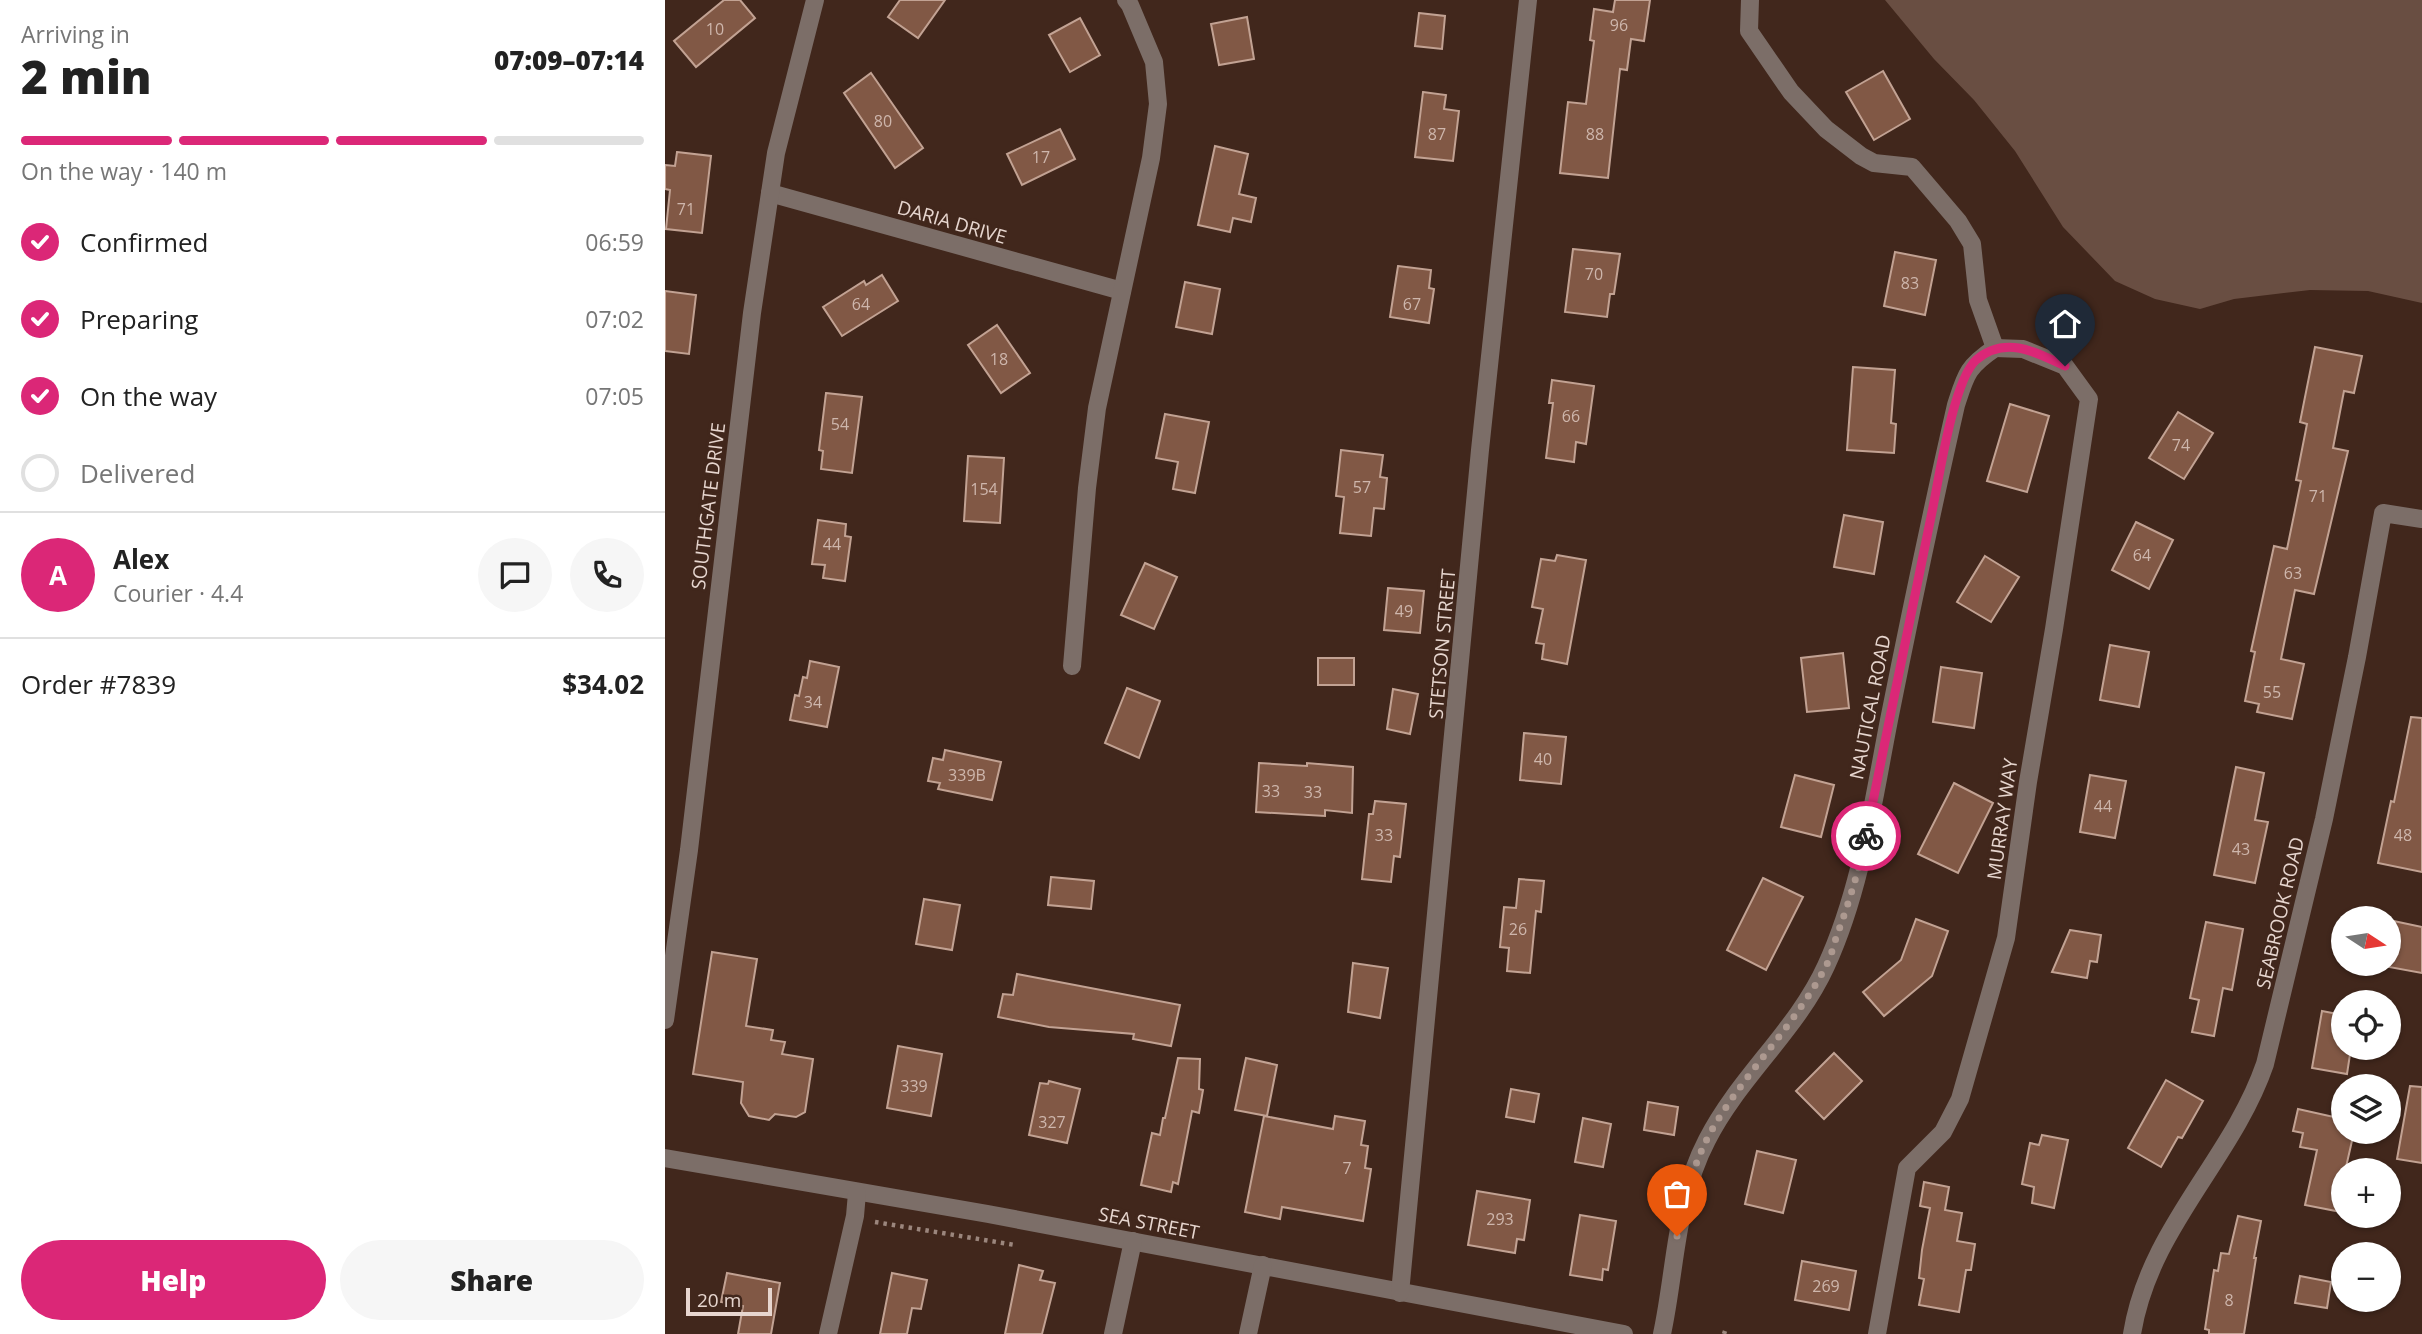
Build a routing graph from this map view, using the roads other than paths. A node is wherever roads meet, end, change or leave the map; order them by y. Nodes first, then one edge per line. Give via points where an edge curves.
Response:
1 (815, 0) edge
2 (1126, 0) edge
3 (1528, 0) edge
4 (1751, 0) edge
5 (770, 193) junction
6 (1122, 291) junction
7 (1995, 348) junction
8 (2422, 519) edge
9 (1072, 666) dead end
10 (665, 1020) edge
11 (665, 1158) edge
12 (857, 1193) junction
13 (1133, 1241) junction
14 (1263, 1265) junction
15 (1400, 1293) junction
16 (828, 1334) edge
17 (1113, 1334) edge
18 (1248, 1334) edge
19 (1624, 1334) edge
20 (1663, 1334) edge
21 (1877, 1334) edge
22 (2132, 1334) edge

1 - 5 street, SOUTHGATE DRIVE
2 - 6 street via 1154,62 1158,104
3 - 15 street, STETSON STREET
4 - 7 street via 1749,31 1791,92 1860,156 1874,163 1912,167 1958,221 1972,244 1978,300
5 - 6 street, DARIA DRIVE
5 - 10 street, SOUTHGATE DRIVE
6 - 9 street via 1097,408
7 - 20 street, NAUTICAL ROAD via 1966,372 1956,405 1847,907 1826,966 1803,1006 1728,1105 1694,1170 1681,1212
7 - 21 street, MURRAY WAY via 2023,349 2065,366 2089,399 2006,939 1960,1099 1943,1132 1907,1168
8 - 22 street, SEABROOK ROAD via 2383,513 2326,810 2265,1064 2231,1133 2161,1248 2141,1290
11 - 12 street, SEA STREET
12 - 13 street, SEA STREET
12 - 16 street
13 - 14 street, SEA STREET
13 - 17 street
14 - 15 street, SEA STREET
14 - 18 street
15 - 19 street, SEA STREET

